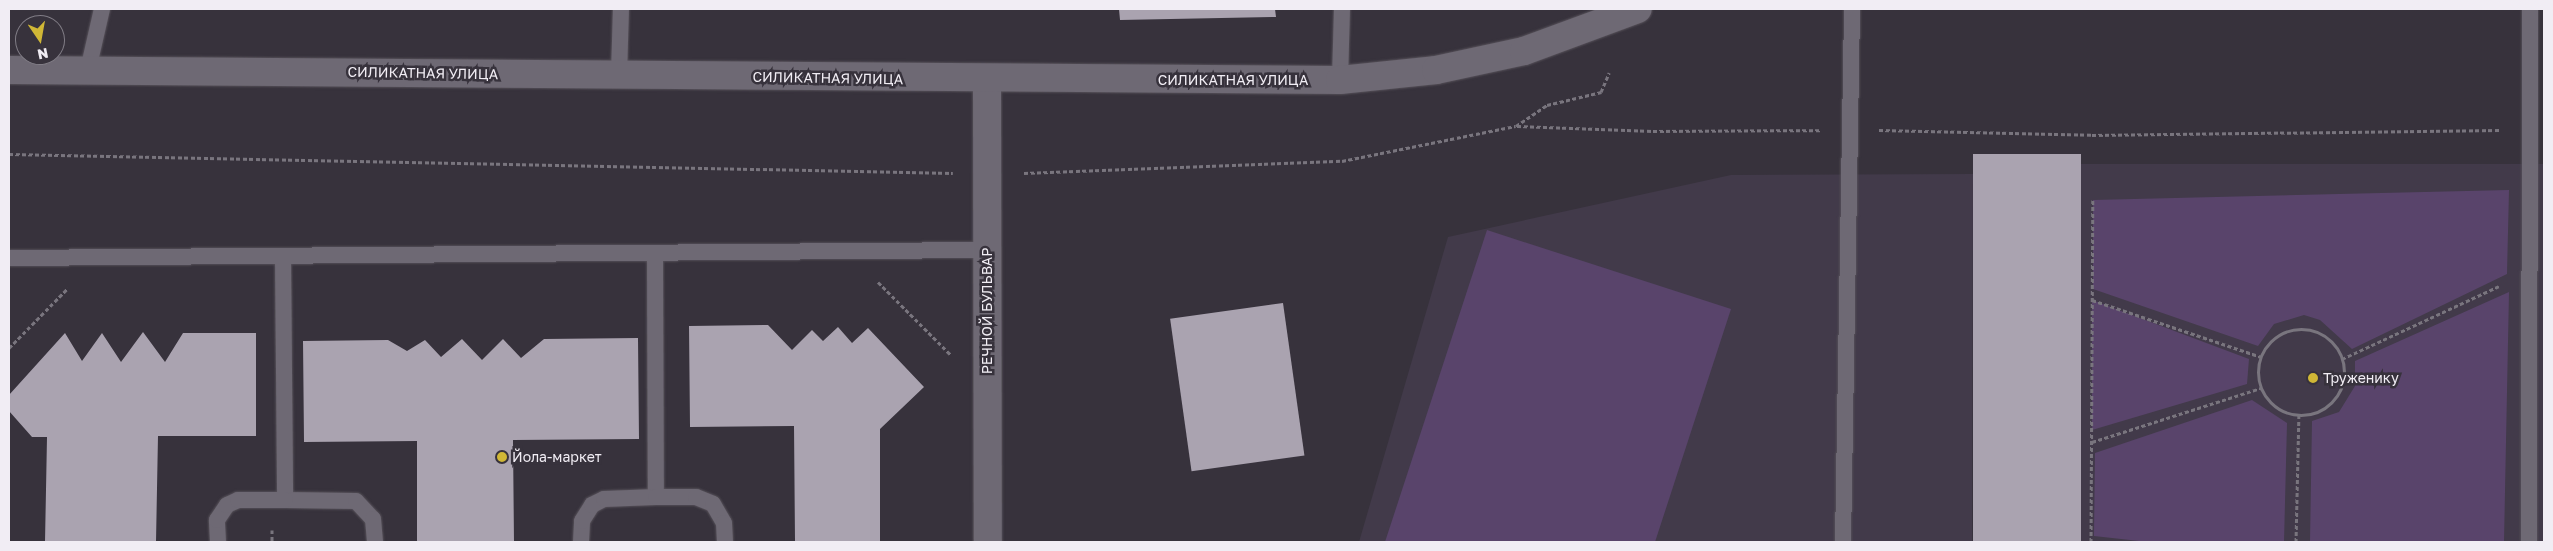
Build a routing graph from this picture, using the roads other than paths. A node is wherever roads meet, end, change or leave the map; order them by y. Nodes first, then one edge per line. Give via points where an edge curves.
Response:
1 (102, 9) edge
2 (621, 9) edge
3 (1342, 9) edge
4 (1638, 9) edge
5 (1852, 9) edge
6 (2530, 9) edge
7 (9, 70) edge
8 (88, 70) junction
9 (619, 75) junction
10 (987, 80) junction
11 (1340, 80) junction
12 (987, 250) junction
13 (655, 253) junction
14 (284, 256) junction
15 (9, 258) edge
16 (656, 496) junction
17 (285, 500) junction
18 (218, 542) edge
19 (374, 542) edge
20 (581, 542) edge
21 (725, 542) edge
22 (988, 542) edge
23 (1843, 542) edge
24 (2529, 542) edge

1 - 8 lane
2 - 9 lane
3 - 11 lane
4 - 11 street, СИЛИКАТНАЯ УЛИЦА via 1524,51 1436,70
5 - 23 lane
6 - 24 lane
7 - 8 street, СИЛИКАТНАЯ УЛИЦА
8 - 9 street, СИЛИКАТНАЯ УЛИЦА
9 - 10 street, СИЛИКАТНАЯ УЛИЦА
10 - 11 street, СИЛИКАТНАЯ УЛИЦА
10 - 12 street, РЕЧНОЙ БУЛЬВАР
12 - 13 lane
12 - 22 street, РЕЧНОЙ БУЛЬВАР
13 - 14 lane
13 - 16 lane
14 - 15 lane
14 - 17 lane
16 - 20 lane via 598,502 582,522
16 - 21 lane via 696,497 713,504 724,523
17 - 18 lane via 238,500 227,505 217,520
17 - 19 lane via 356,501 373,519

